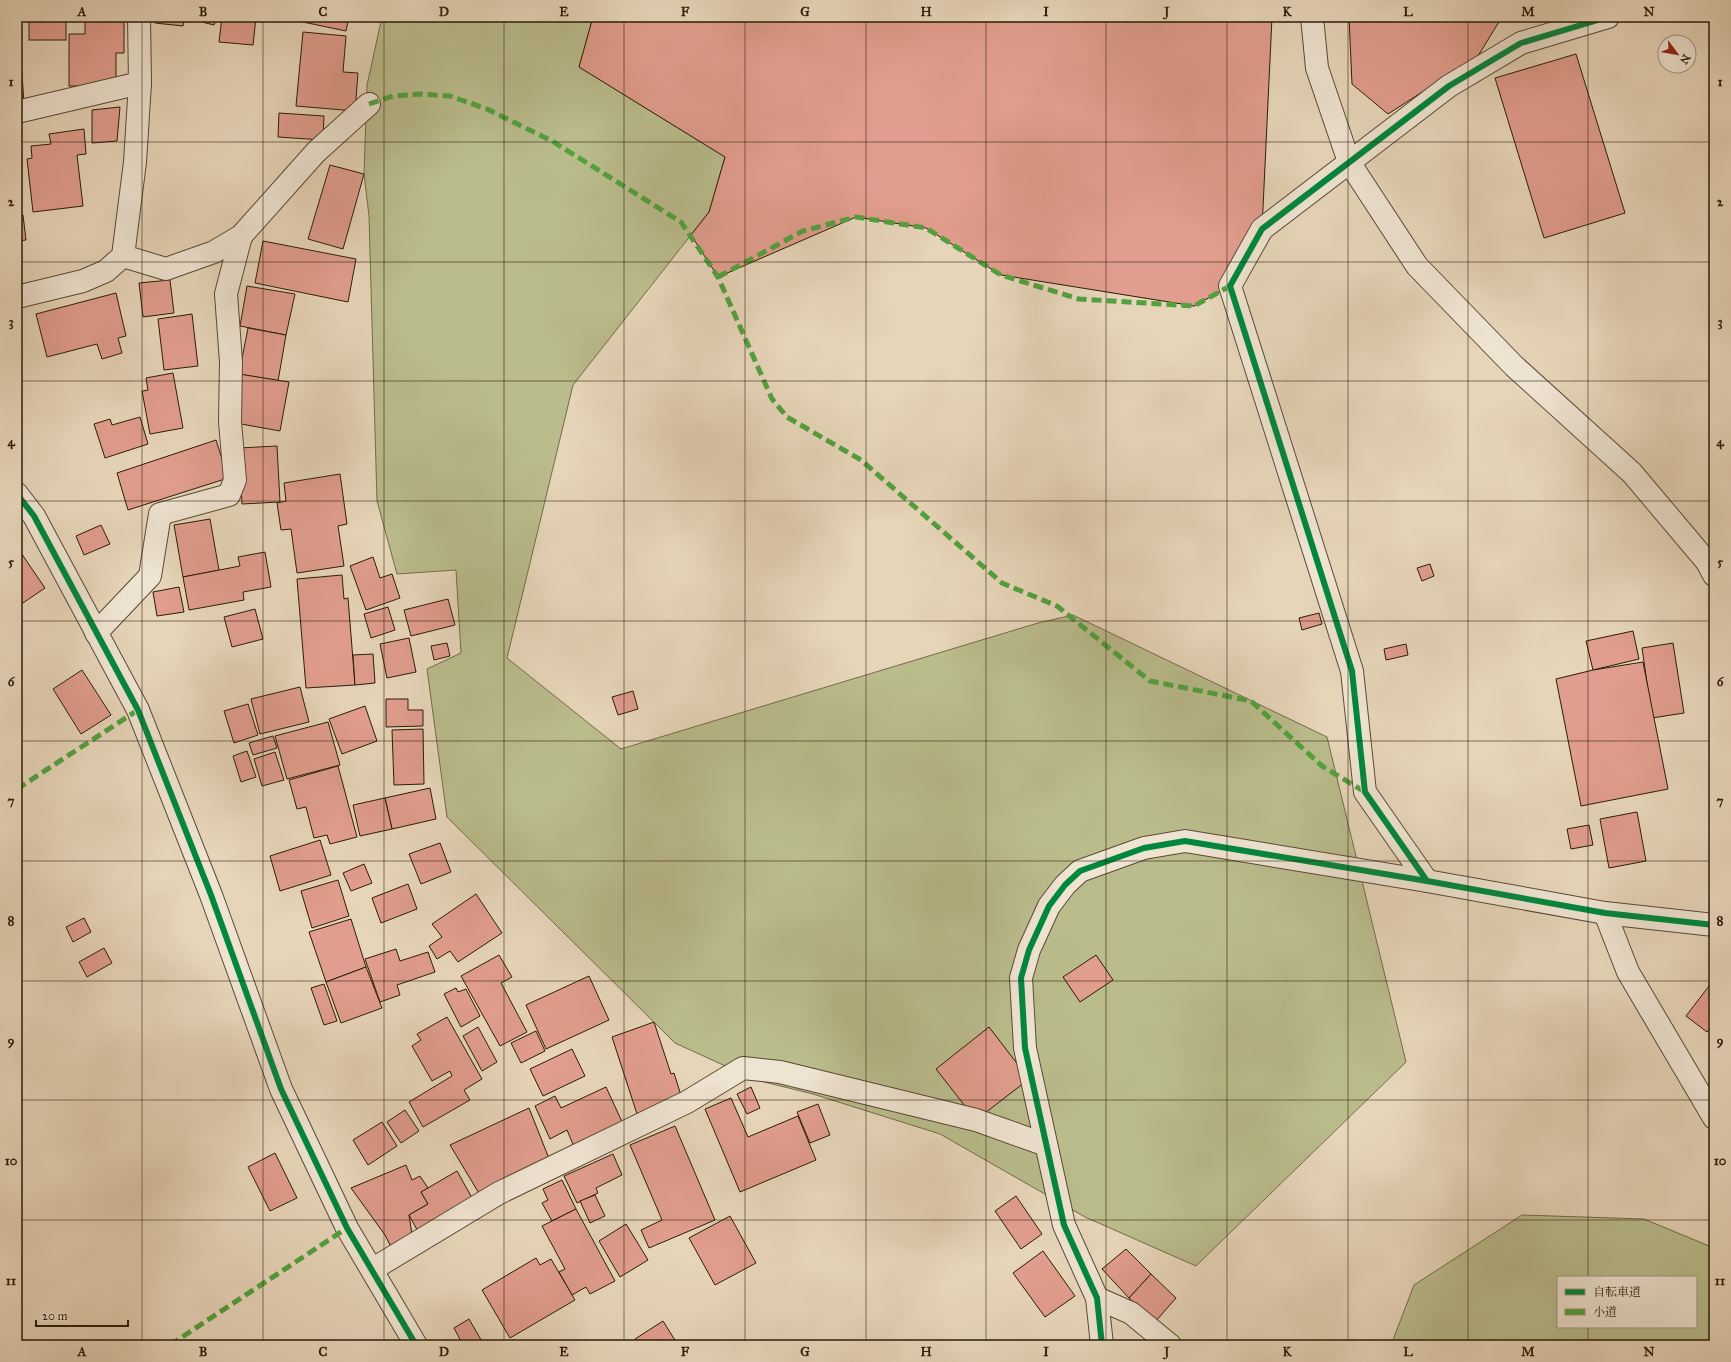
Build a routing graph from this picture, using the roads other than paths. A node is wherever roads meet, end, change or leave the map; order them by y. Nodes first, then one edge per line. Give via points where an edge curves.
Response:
1 (139, 17) edge
2 (1312, 17) edge
3 (1608, 17) edge
4 (140, 84) junction
5 (369, 104) dead end
6 (17, 112) edge
7 (1350, 162) junction
8 (241, 236) junction
9 (123, 256) junction
10 (17, 298) edge
11 (17, 494) edge
12 (1714, 575) edge
13 (96, 633) junction
14 (1427, 881) junction
15 (1605, 913) junction
16 (1714, 926) edge
17 (1714, 1118) edge
18 (1046, 1146) junction
19 (373, 1269) junction
20 (1097, 1298) junction
21 (416, 1345) edge
22 (1102, 1345) edge
23 (1170, 1345) edge

1 - 4 street
2 - 7 street via 1317,68
3 - 7 street via 1521,43 1449,86
4 - 6 street
4 - 9 street via 135,162
5 - 8 street via 316,152
7 - 12 street via 1416,266 1514,366 1632,473 1707,562
7 - 14 street via 1262,230 1230,286 1352,671 1365,792
8 - 9 street via 214,252 166,269
8 - 13 street via 226,294 231,362 230,422 235,480 229,495 160,514 150,576
9 - 10 street via 106,271 83,282
11 - 13 street via 34,516
13 - 19 street via 141,717 211,895 281,1089 347,1228
14 - 15 street
14 - 18 street via 1185,841 1144,848 1080,871 1049,906 1029,950 1021,978 1025,1048
15 - 16 street
15 - 17 street via 1628,972
18 - 19 street via 976,1120 780,1072 743,1068 687,1102 499,1193
18 - 20 street via 1064,1224
19 - 21 street
20 - 22 street
20 - 23 street via 1131,1313

